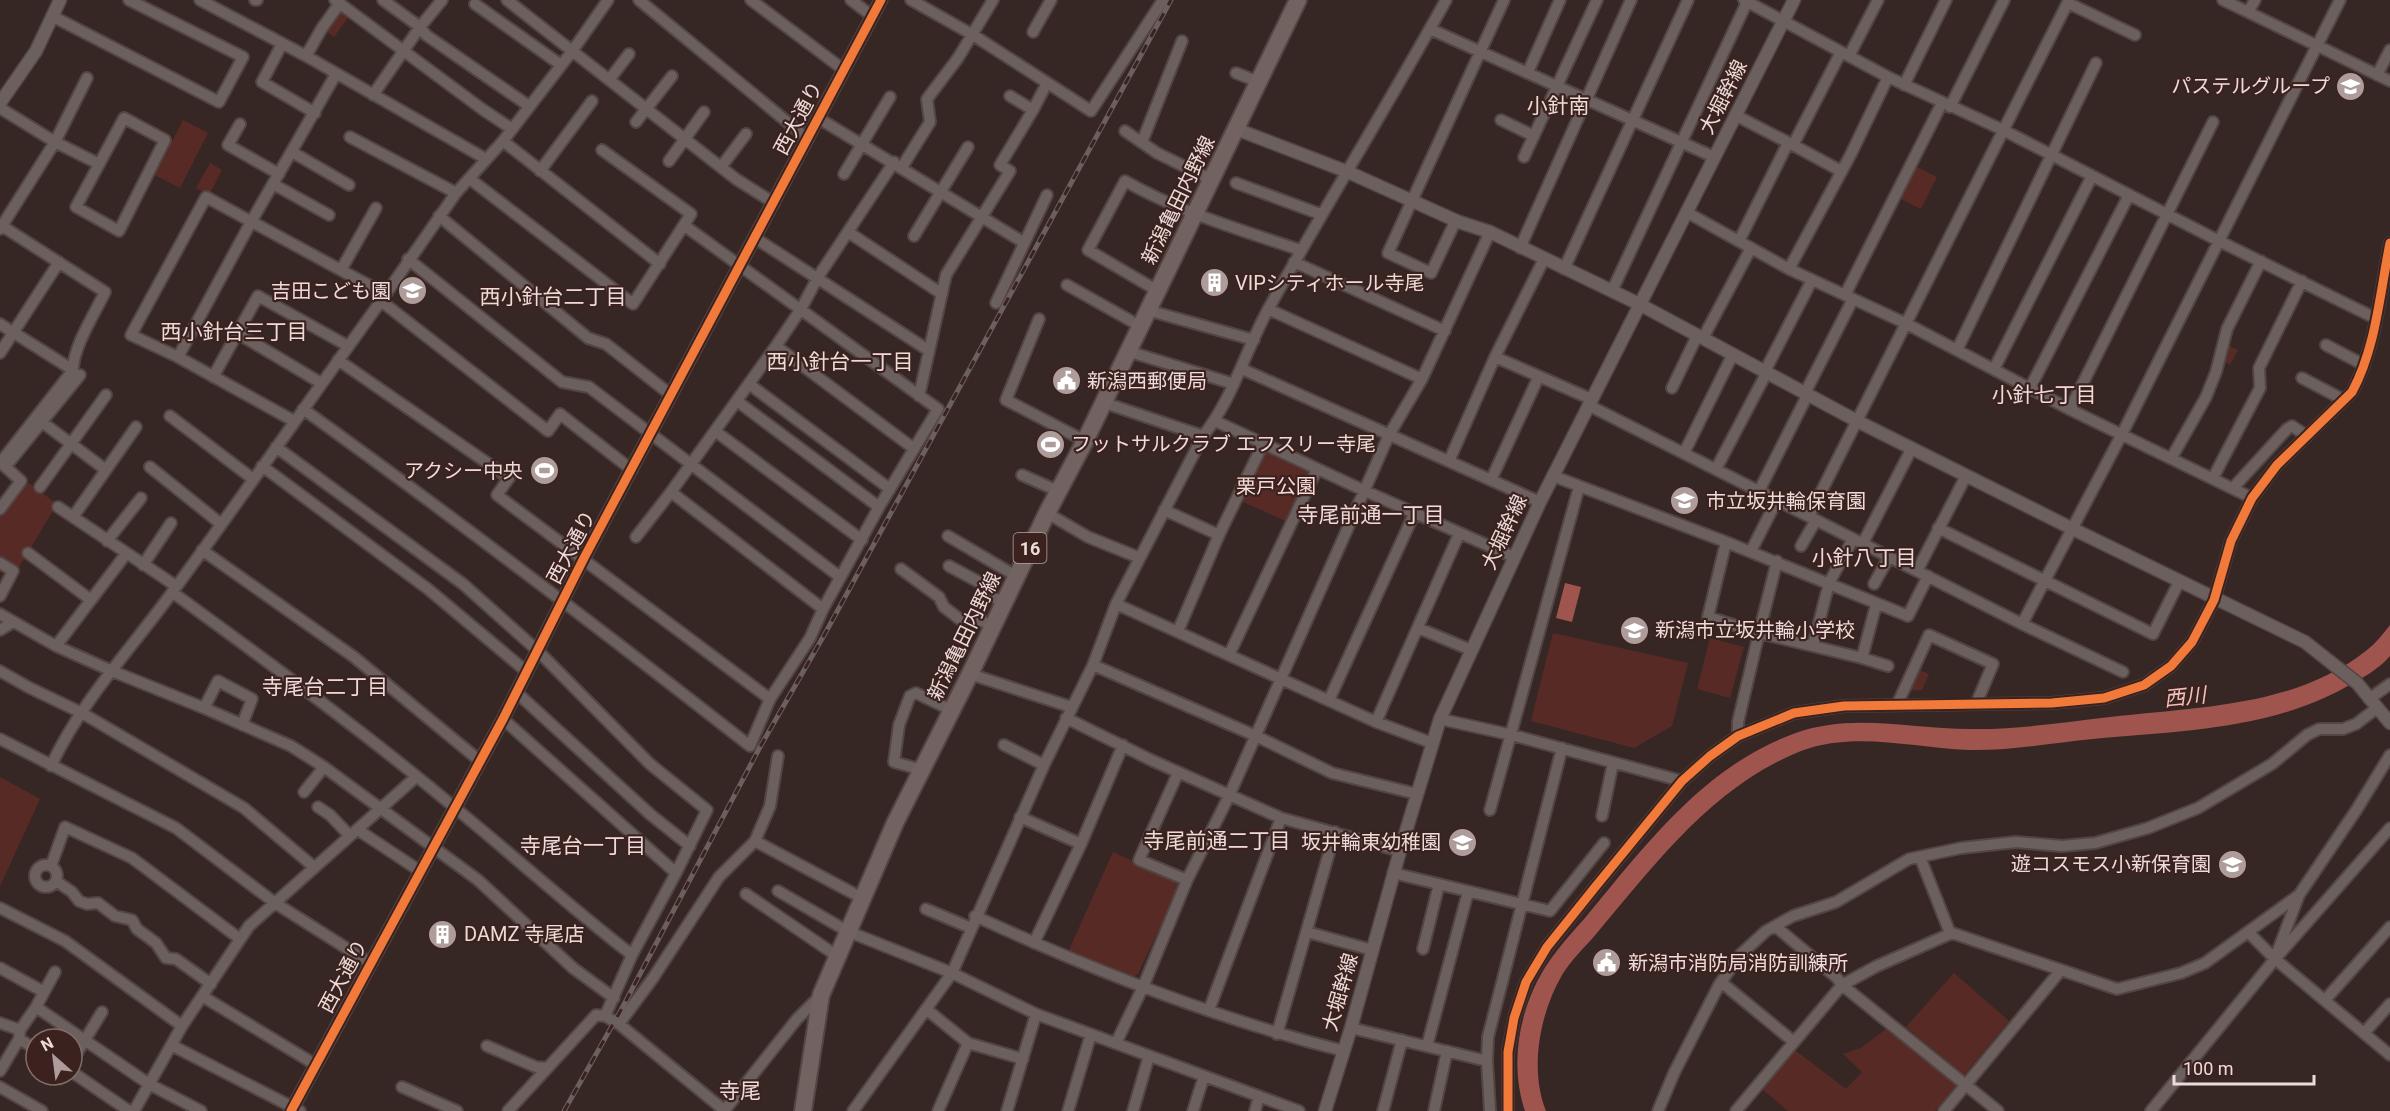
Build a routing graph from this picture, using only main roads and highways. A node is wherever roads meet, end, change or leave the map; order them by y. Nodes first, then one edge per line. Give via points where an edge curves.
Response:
1 (1298, 0) edge
2 (803, 1111) edge

1 - 2 main road, 新潟亀田内野線 / 16 via 895,823 820,995

